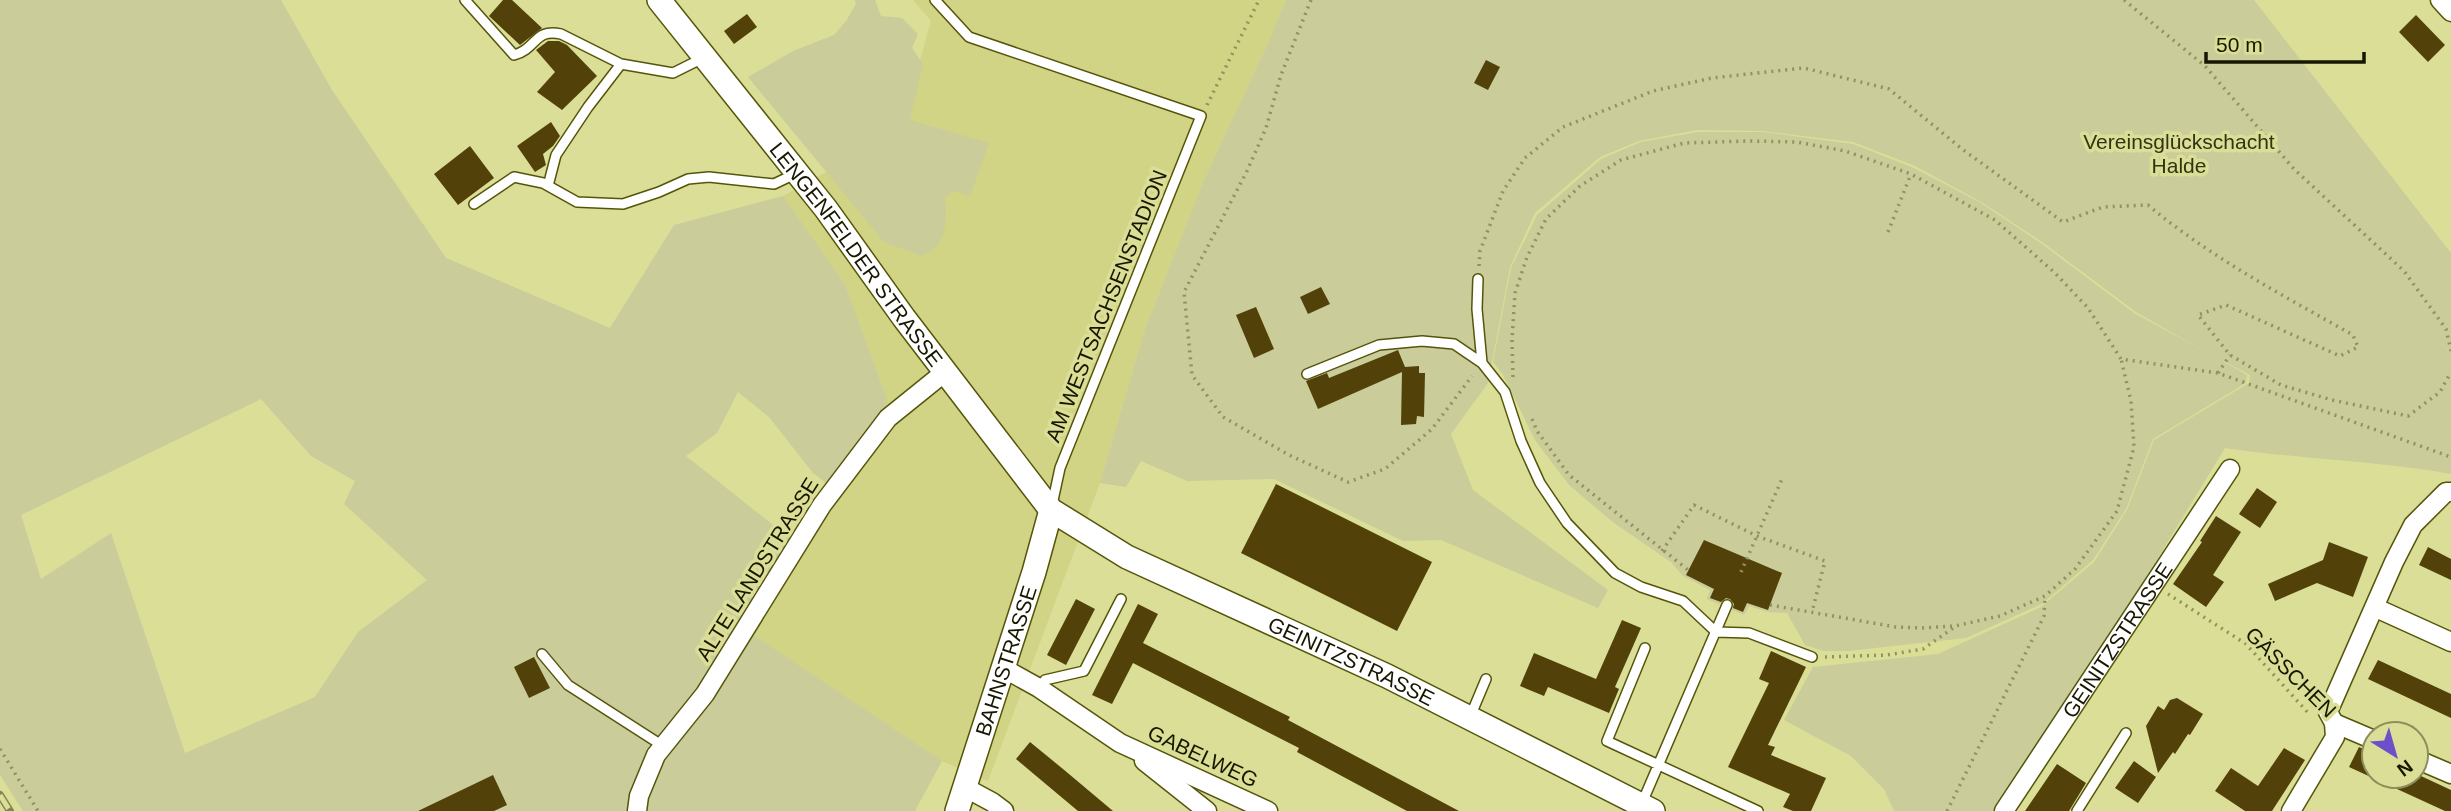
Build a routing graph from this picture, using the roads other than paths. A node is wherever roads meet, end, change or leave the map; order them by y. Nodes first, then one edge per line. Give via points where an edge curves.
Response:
1 (465, 0) edge
2 (659, 0) edge
3 (935, 0) edge
4 (2440, 0) edge
5 (2451, 12) edge
6 (705, 57) junction
7 (621, 64) junction
8 (797, 172) junction
9 (548, 186) junction
10 (474, 204) dead end
11 (1478, 279) road end
12 (1482, 363) junction
13 (945, 372) junction
14 (1307, 374) dead end
15 (2230, 469) dead end
16 (2451, 492) edge
17 (1051, 510) junction
18 (1121, 599) dead end
19 (1727, 605) dead end
20 (2376, 608) junction
21 (1716, 632) junction
22 (2451, 642) edge
23 (1645, 648) dead end
24 (542, 654) dead end
25 (1812, 657) road end
26 (1003, 668) junction
27 (1486, 679) dead end
28 (1039, 688) junction
29 (1470, 717) junction
30 (2335, 730) junction
31 (2126, 733) dead end
32 (2360, 736) edge
33 (1120, 743) junction
34 (663, 746) junction
35 (1660, 765) junction
36 (2430, 765) edge
37 (2451, 774) edge
38 (966, 788) junction
39 (1644, 809) edge
40 (637, 811) edge
41 (957, 811) edge
42 (1004, 811) edge
43 (1207, 811) edge
44 (1268, 811) edge
45 (1758, 811) edge
46 (2004, 811) edge
47 (2077, 811) edge
48 (2291, 811) edge

1 - 7 lane via 514,55 551,32
2 - 6 main road, LENGENFELDER STRASSE
3 - 17 lane, AM WESTSACHSENSTADION via 968,37 1201,116 1060,468
4 - 5 street
6 - 7 lane via 673,74
6 - 8 main road, LENGENFELDER STRASSE
7 - 9 lane via 556,155
8 - 9 lane via 774,184 688,179 623,204 577,202
8 - 13 main road, LENGENFELDER STRASSE
9 - 10 lane via 514,177
11 - 12 lane
12 - 14 lane via 1454,344 1422,341 1379,345
12 - 21 lane via 1505,391 1540,483 1567,523 1615,573 1683,601
13 - 17 main road, LENGENFELDER STRASSE
13 - 34 street, ALTE LANDSTRASSE via 888,418 822,505 705,694
15 - 46 street, GEINITZSTRASSE
16 - 20 street via 2413,525
17 - 26 main road, BAHNSTRASSE
17 - 29 main road, GEINITZSTRASSE via 1127,557
18 - 28 lane via 1084,670 1045,680
19 - 21 lane
20 - 22 street
20 - 30 street via 2328,712
21 - 25 lane via 1749,633
21 - 35 lane
23 - 35 lane via 1607,741
24 - 34 lane via 568,685
26 - 28 street, GABELWEG
26 - 38 main road, BAHNSTRASSE
27 - 29 lane
28 - 33 street, GABELWEG
29 - 39 main road, GEINITZSTRASSE
30 - 32 street
30 - 48 street
31 - 47 lane
33 - 43 street, GABELWEG
33 - 44 street, GABELWEG
34 - 40 street, ALTE LANDSTRASSE via 639,796
35 - 39 lane
35 - 45 lane
36 - 37 street
38 - 41 main road, BAHNSTRASSE
38 - 42 street

